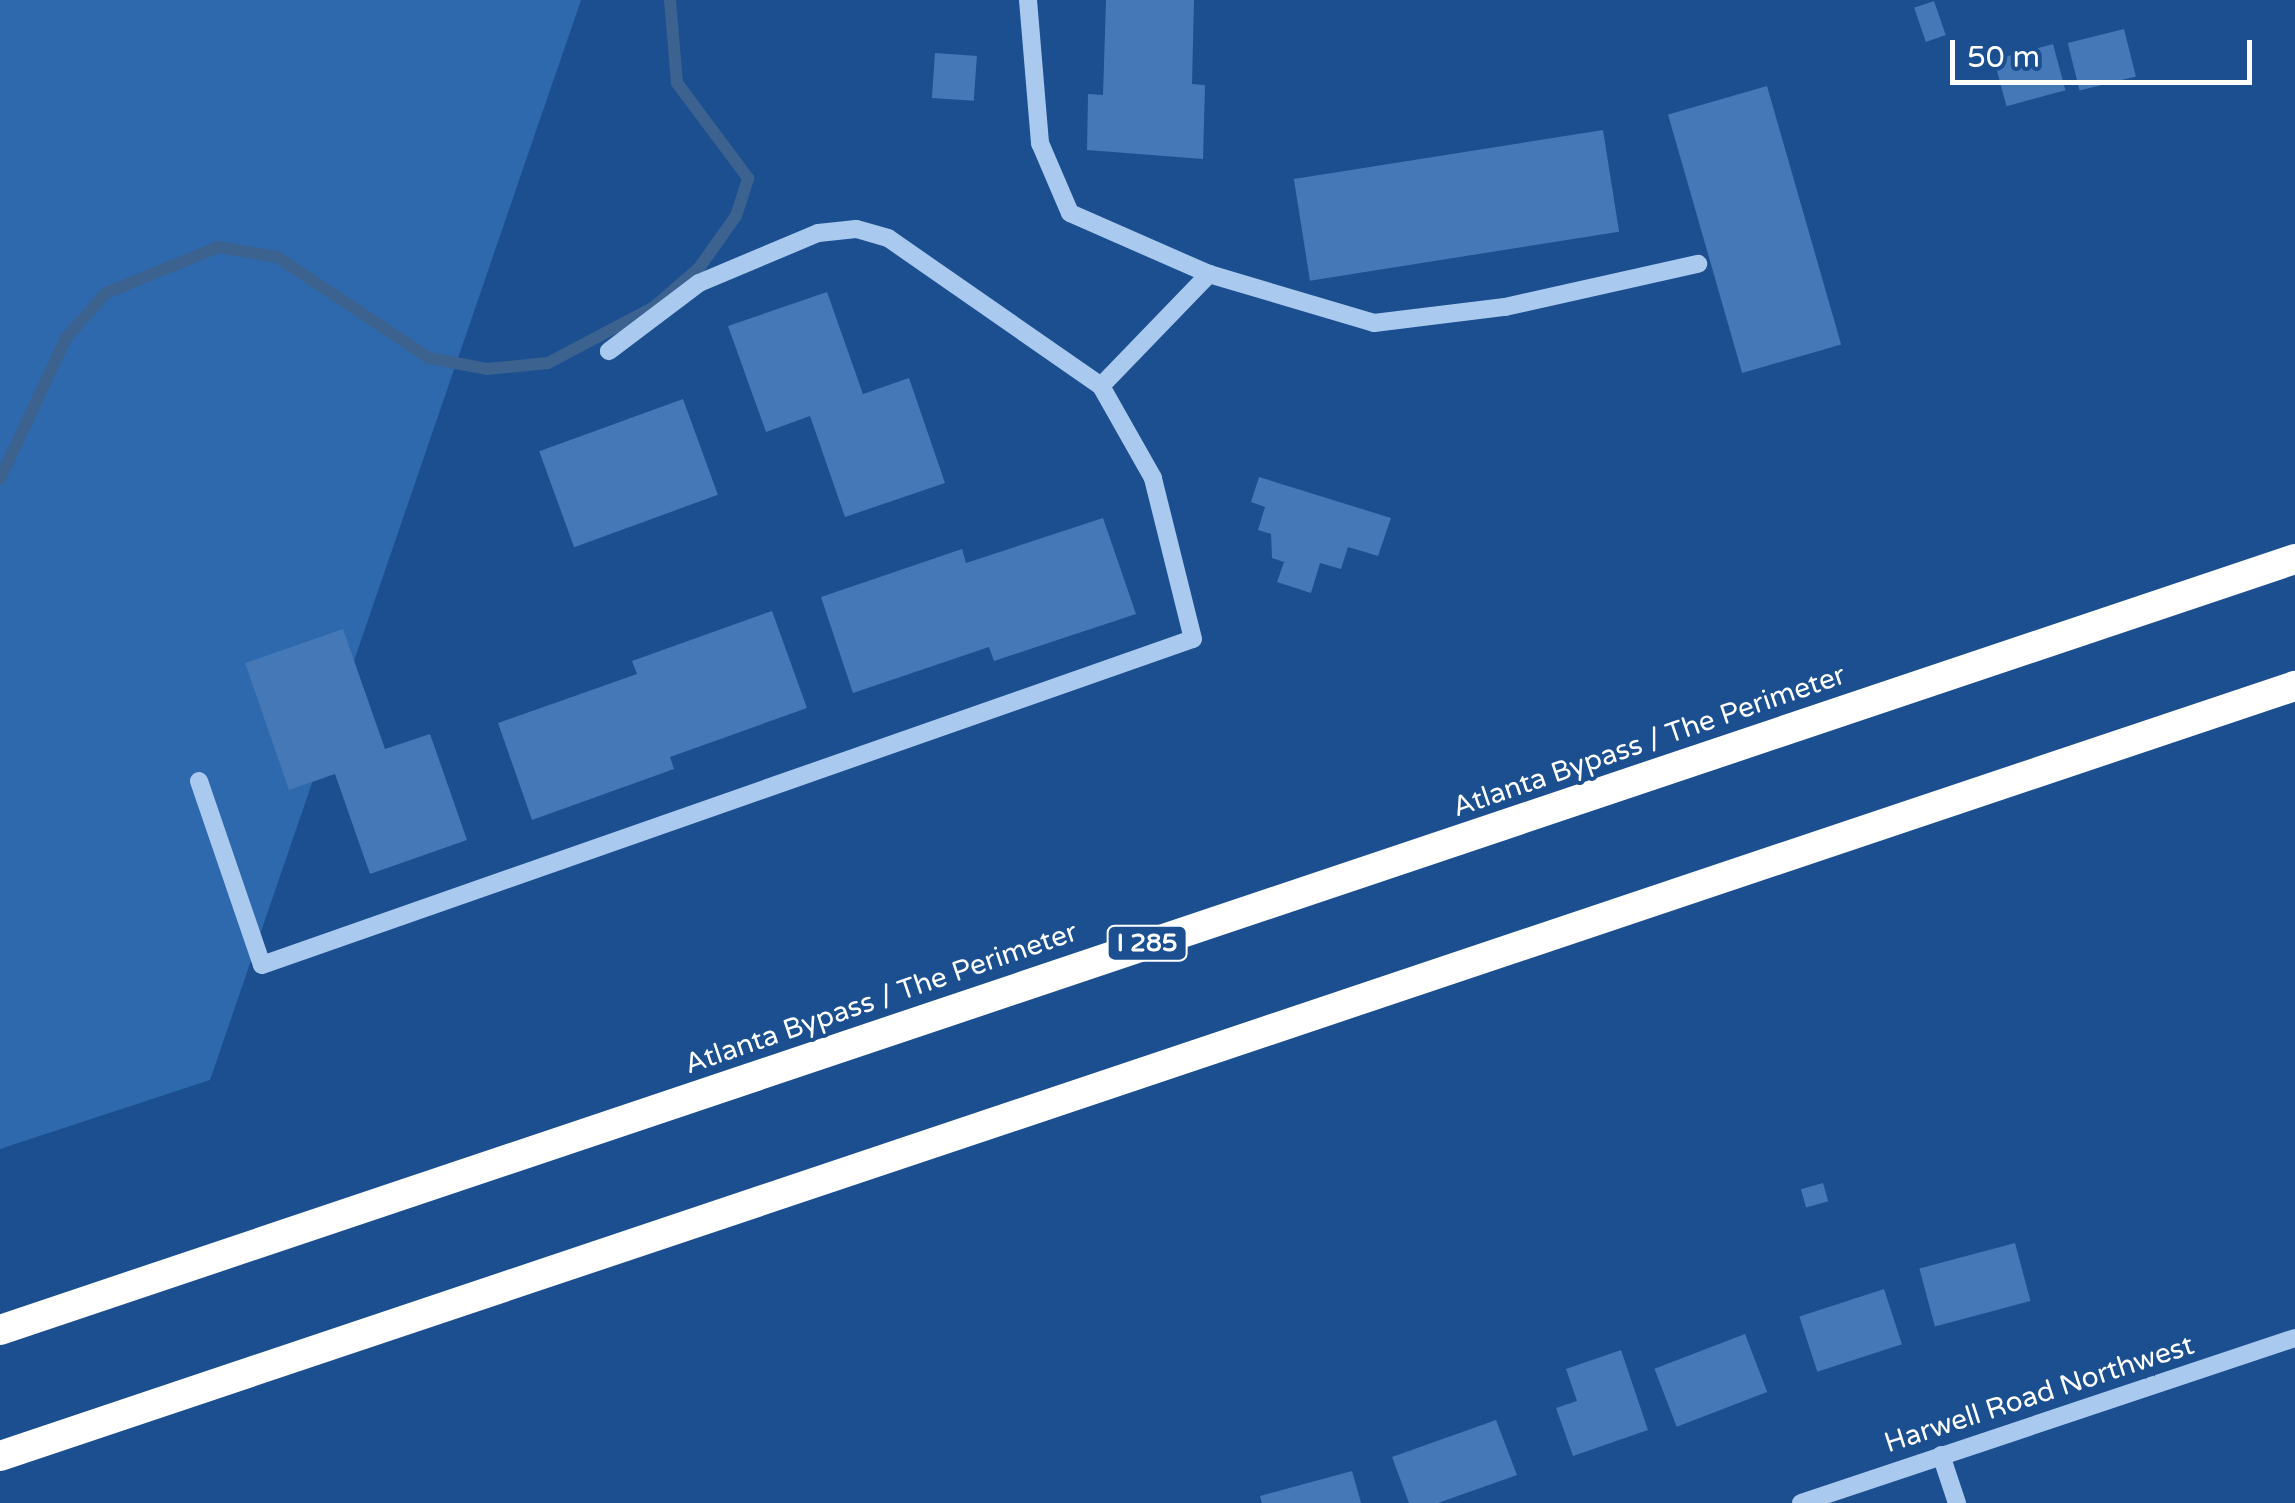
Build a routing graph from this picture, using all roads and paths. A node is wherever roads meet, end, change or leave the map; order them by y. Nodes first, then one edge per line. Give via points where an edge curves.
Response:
1 (1028, 0) edge
2 (1698, 264) dead end
3 (1209, 274) junction
4 (609, 351) dead end
5 (1101, 386) junction
6 (2295, 559) edge
7 (2295, 686) edge
8 (199, 781) dead end
9 (0, 1330) edge
10 (2295, 1338) edge
11 (0, 1456) edge
12 (1942, 1456) junction
13 (1801, 1503) edge
14 (1957, 1503) edge

1 - 3 street via 1040,143 1070,212
2 - 3 street via 1504,307 1374,323
3 - 5 street
4 - 5 street via 698,283 818,234 856,229 888,238
5 - 8 street via 1153,478 1192,639 262,965
6 - 9 highway, Atlanta Bypass / The Perimeter / I 285
7 - 11 highway
10 - 12 street, Harwell Road Northwest
12 - 13 street, Harwell Road Northwest
12 - 14 street

